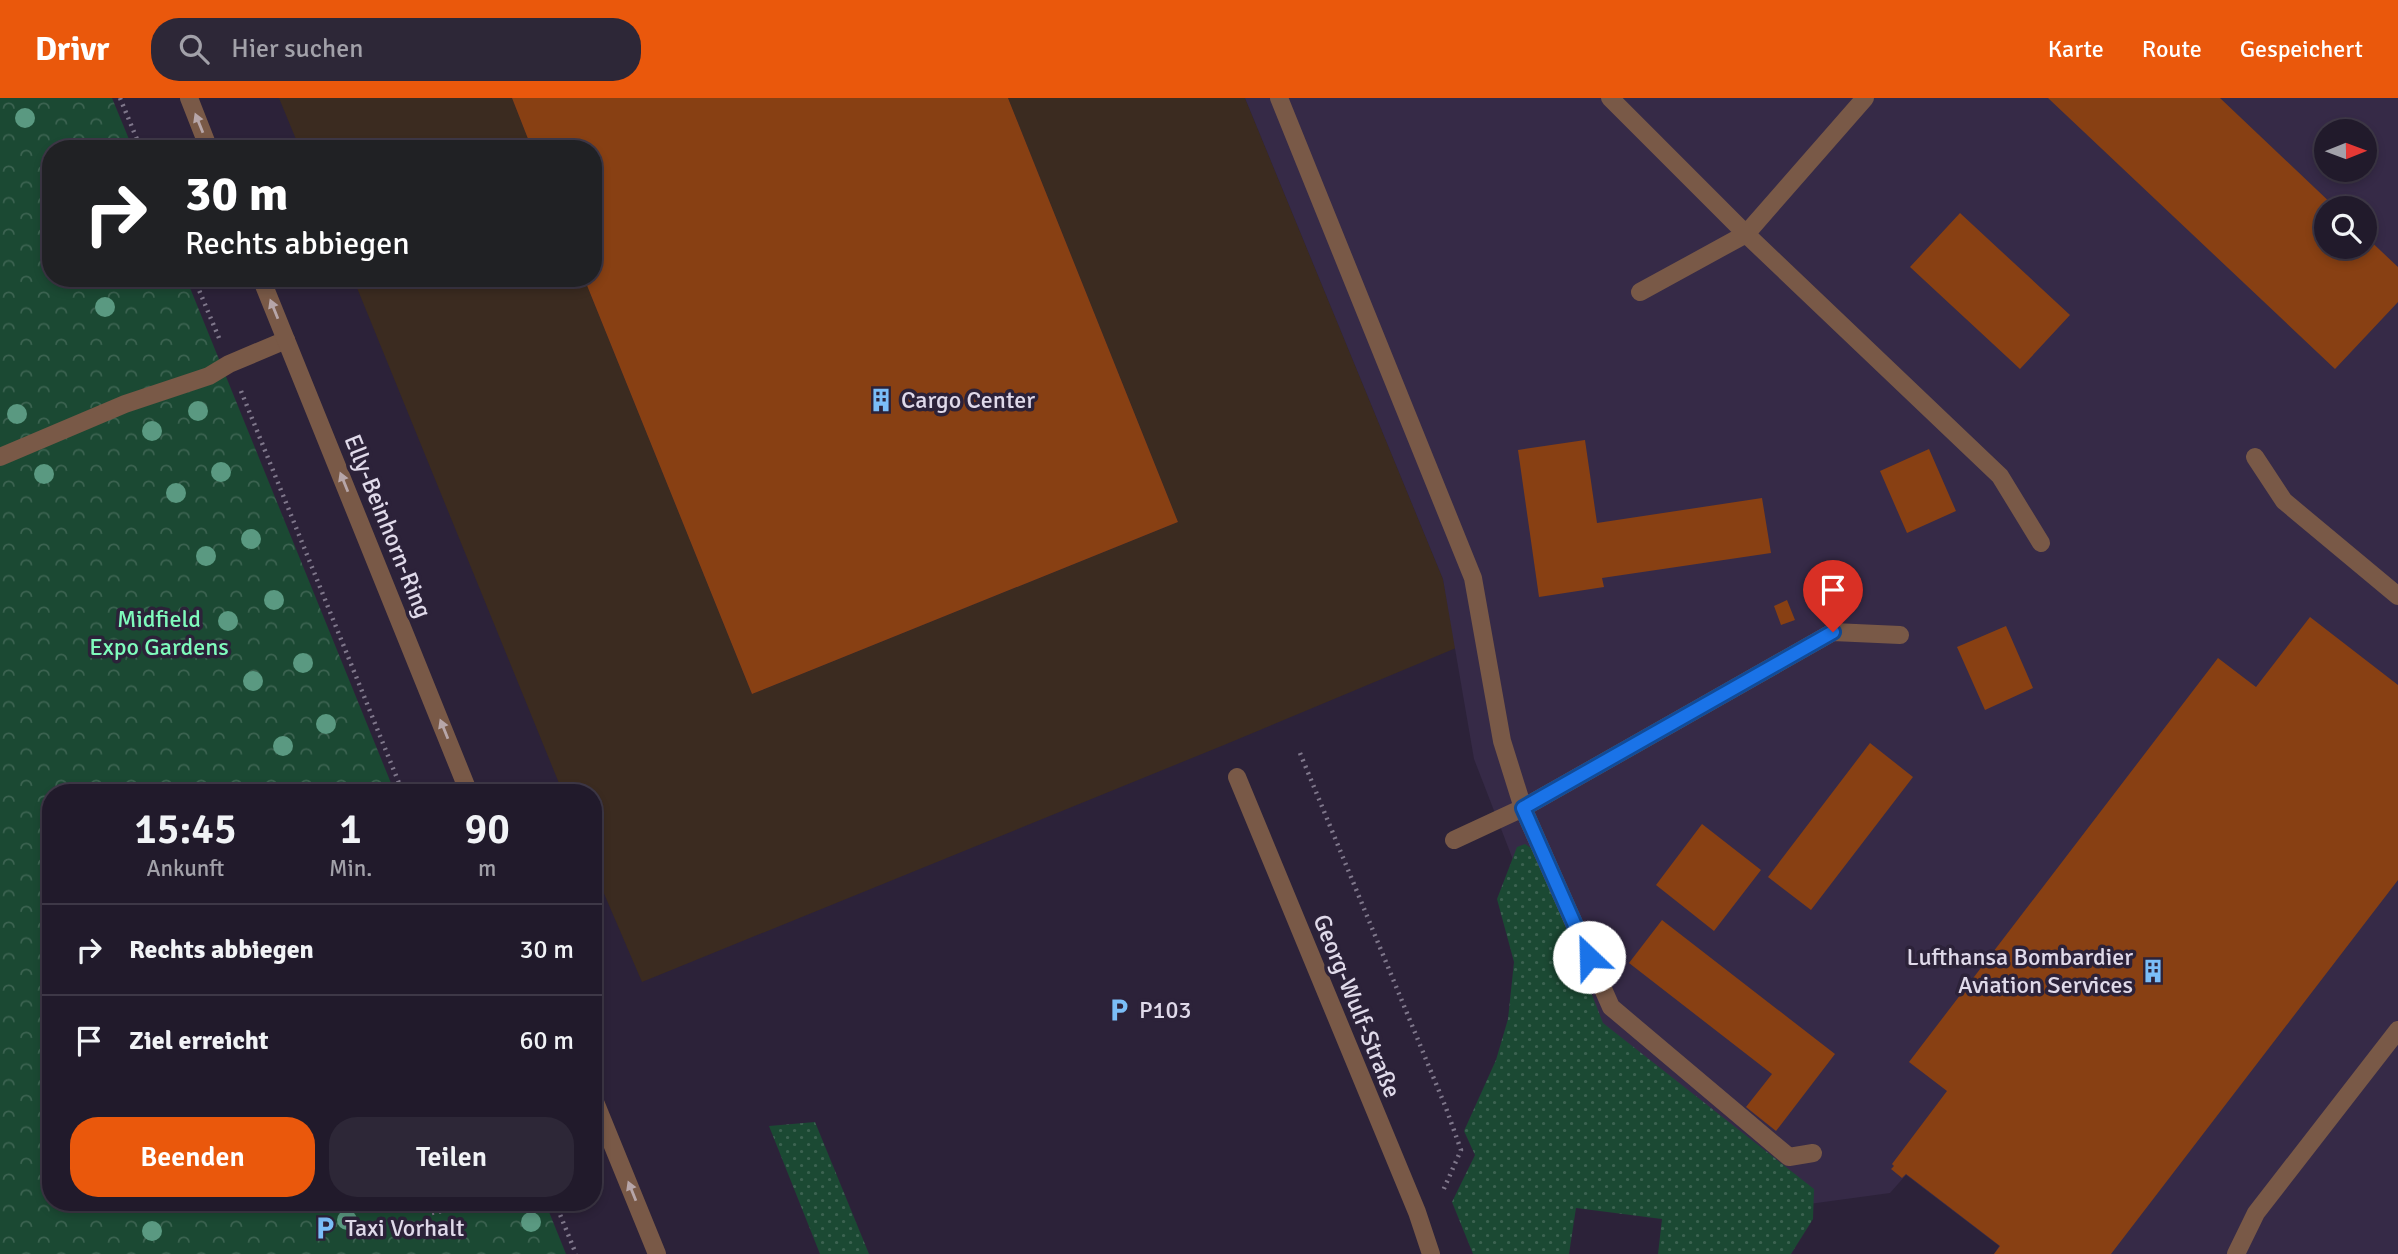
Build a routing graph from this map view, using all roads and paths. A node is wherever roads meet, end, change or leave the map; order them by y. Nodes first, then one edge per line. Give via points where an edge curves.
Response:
1 (120, 98) edge
2 (188, 98) edge
3 (1279, 98) edge
4 (1610, 98) edge
5 (1866, 98) edge
6 (137, 140) edge
7 (205, 140) edge
8 (1746, 234) junction
9 (198, 287) edge
10 (265, 287) edge
11 (1640, 292) dead end
12 (286, 340) junction
13 (229, 364) junction
14 (0, 457) edge
15 (2255, 457) dead end
16 (2042, 543) dead end
17 (2398, 596) edge
18 (1900, 635) dead end
19 (1300, 753) dead end
20 (1237, 777) dead end
21 (399, 784) edge
22 (465, 784) edge
23 (1523, 808) junction
24 (1454, 840) dead end
25 (2398, 1030) edge
26 (602, 1119) edge
27 (1813, 1153) dead end
28 (1440, 1199) dead end
29 (443, 1211) edge
30 (559, 1211) edge
31 (432, 1213) dead end
32 (576, 1254) edge
33 (657, 1254) edge
34 (1431, 1254) edge
35 (2236, 1254) edge

1 - 6 path
7 -> 2 street
3 - 23 street via 1474,578 1502,741
4 - 8 street
5 - 8 street
8 - 11 street
8 - 16 street via 2000,476
9 - 13 path
12 -> 10 street, Elly-Beinhorn-Ring
12 - 13 street
22 -> 12 street, Elly-Beinhorn-Ring
13 - 14 street via 209,376 125,404
13 - 21 path
15 - 17 street via 2284,501
18 - 23 street via 1833,632
19 - 28 path via 1461,1150
20 - 34 street, Georg-Wulf-Straße
23 - 24 street
23 - 27 street via 1611,1007 1789,1157
25 - 35 street via 2256,1213
33 -> 26 street
29 - 31 path
30 - 32 path

